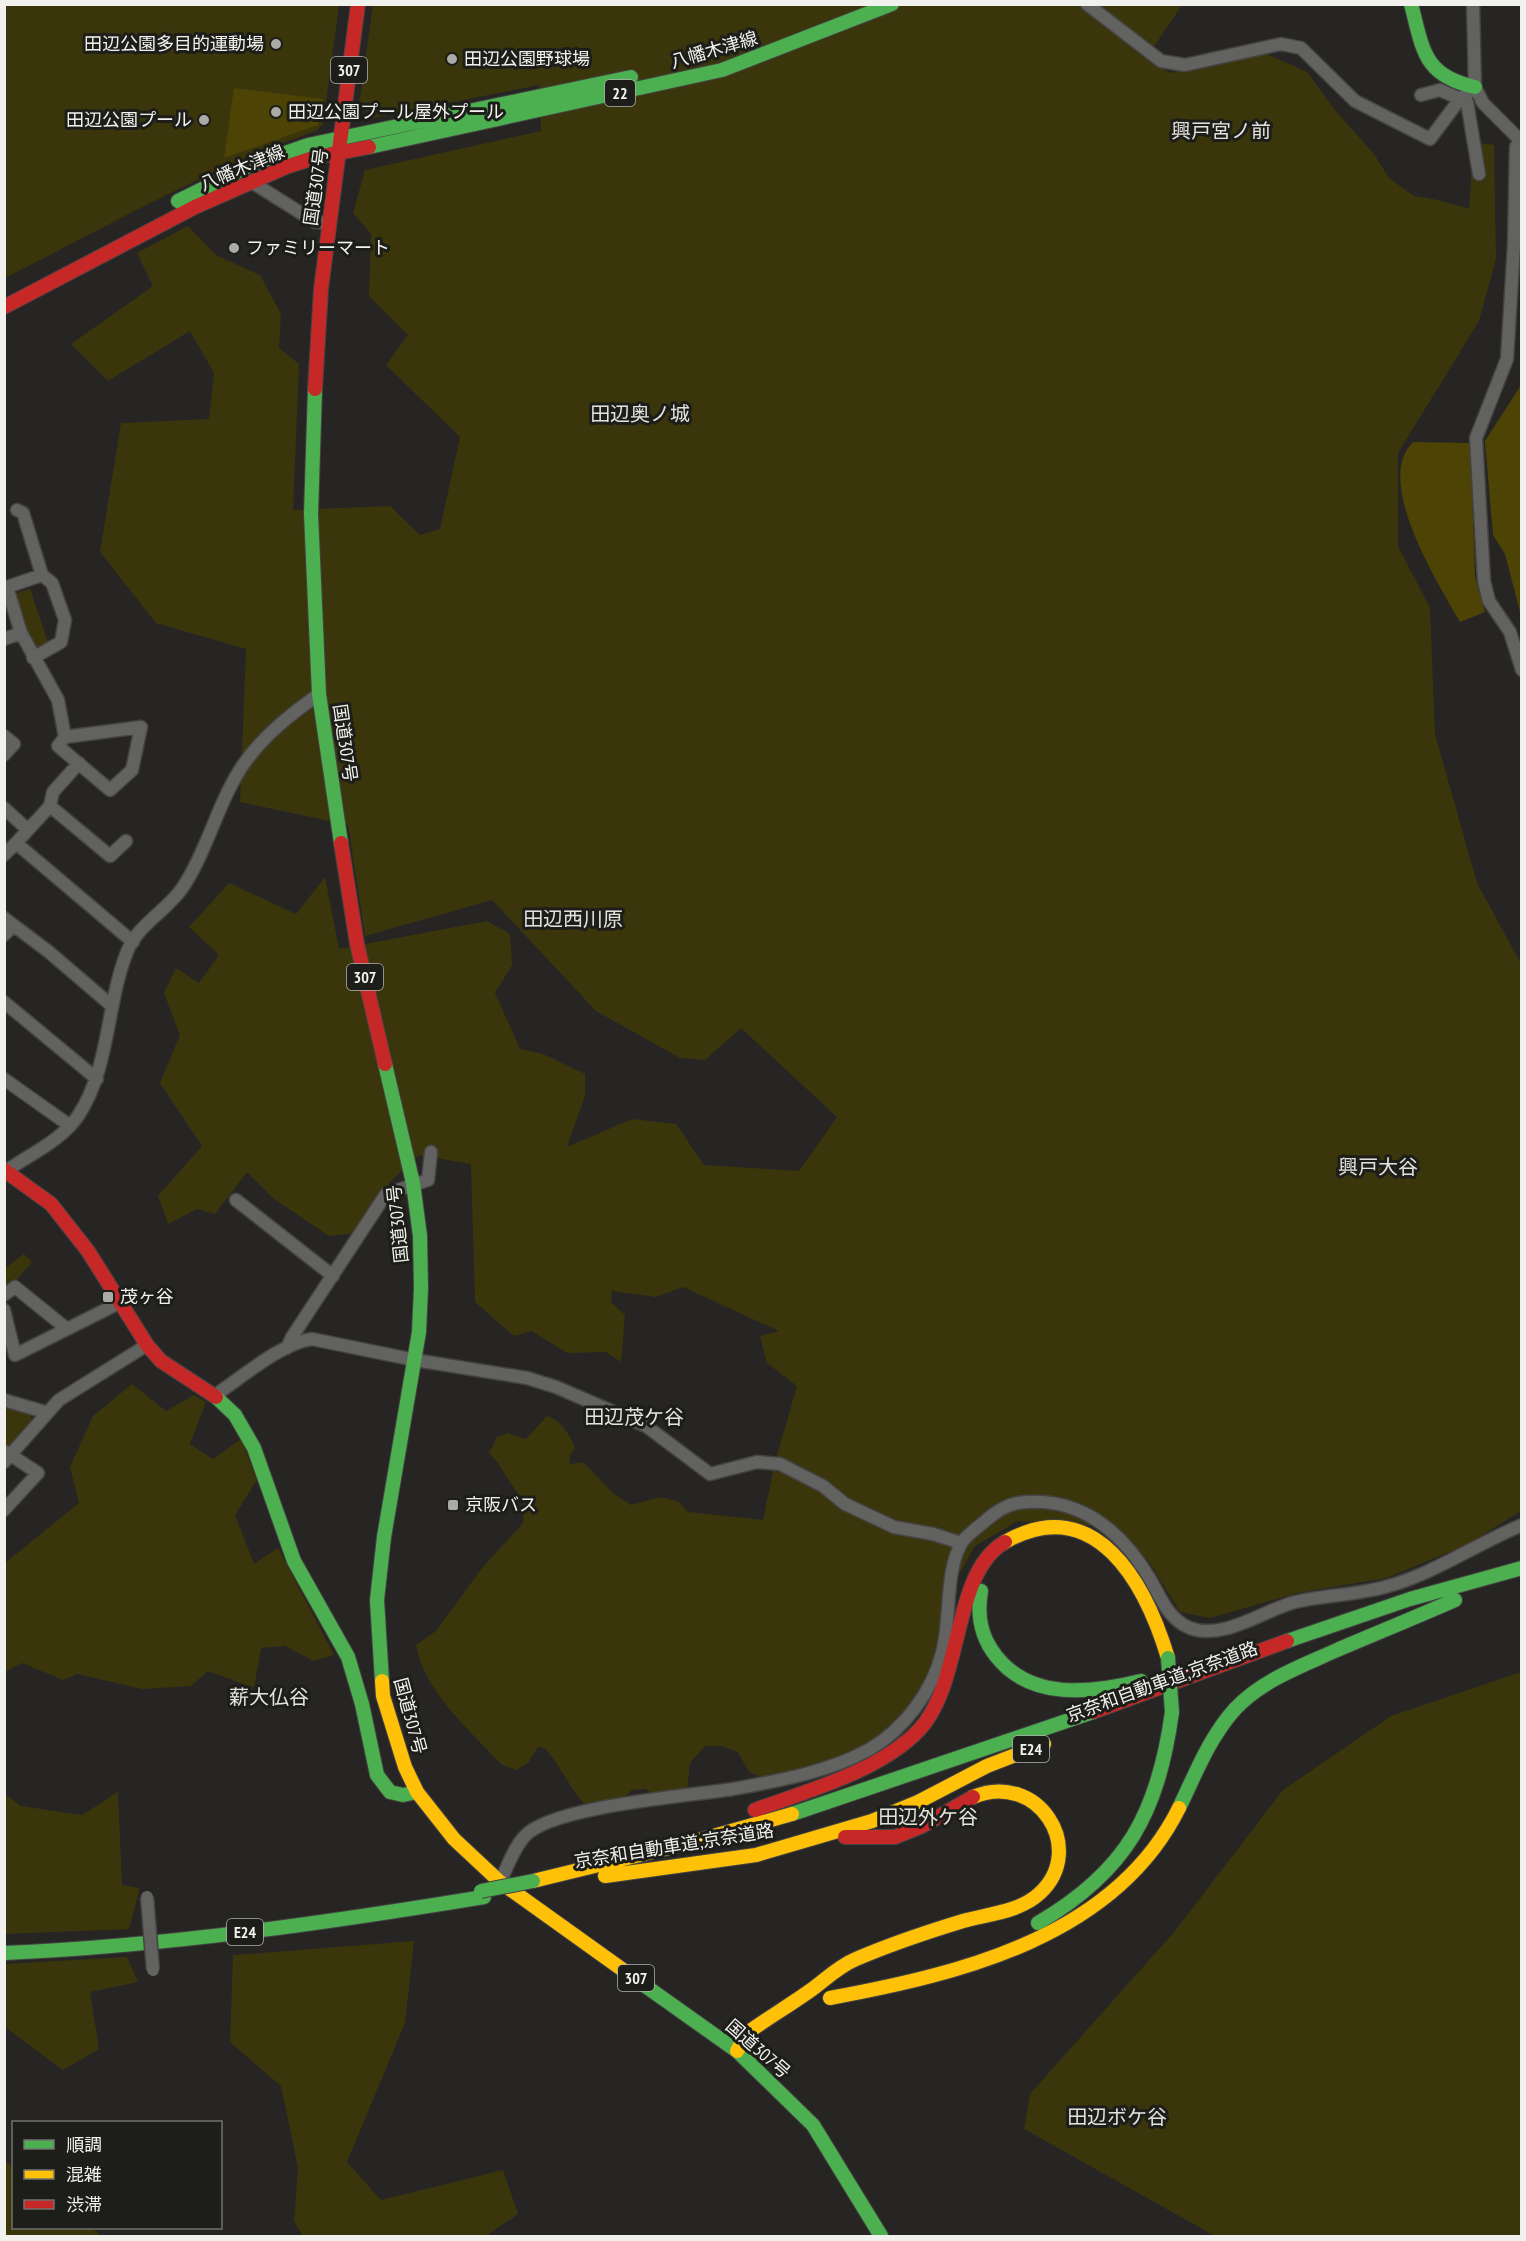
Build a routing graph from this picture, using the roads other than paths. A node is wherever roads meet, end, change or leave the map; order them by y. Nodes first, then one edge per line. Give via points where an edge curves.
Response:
1 (358, 4) edge
2 (856, 4) edge
3 (891, 4) edge
4 (1087, 4) edge
5 (1411, 4) edge
6 (1473, 4) edge
7 (1475, 87) junction
8 (1421, 95) dead end
9 (1460, 99) junction
10 (341, 136) junction
11 (1520, 142) edge
12 (340, 153) junction
13 (1479, 174) dead end
14 (250, 181) junction
15 (329, 223) junction
16 (4, 293) edge
17 (4, 307) edge
18 (17, 510) dead end
19 (42, 575) junction
20 (6, 587) edge
21 (21, 633) junction
22 (4, 639) edge
23 (33, 658) junction
24 (1521, 670) edge
25 (320, 694) junction
26 (4, 736) edge
27 (65, 737) junction
28 (4, 755) edge
29 (79, 763) junction
30 (50, 806) junction
31 (4, 808) edge
32 (27, 830) junction
33 (126, 841) dead end
34 (16, 843) junction
35 (4, 855) edge
36 (7, 926) edge
37 (133, 942) junction
38 (4, 1002) edge
39 (112, 1006) junction
40 (4, 1079) edge
41 (97, 1079) junction
42 (69, 1125) junction
43 (431, 1152) dead end
44 (5, 1171) edge
45 (413, 1186) junction
46 (236, 1200) dead end
47 (333, 1276) junction
48 (4, 1295) edge
49 (122, 1302) junction
50 (4, 1310) edge
51 (67, 1329) junction
52 (147, 1345) junction
53 (287, 1348) junction
54 (415, 1360) junction
55 (214, 1396) junction
56 (4, 1400) edge
57 (45, 1412) junction
58 (7, 1456) edge
59 (4, 1510) edge
60 (1521, 1525) edge
61 (961, 1543) junction
62 (1521, 1568) edge
63 (1521, 1580) edge
64 (1451, 1587) junction
65 (1470, 1594) junction
66 (1163, 1661) junction
67 (1167, 1714) junction
68 (417, 1792) junction
69 (821, 1836) junction
70 (564, 1873) junction
71 (500, 1882) junction
72 (535, 1884) junction
73 (483, 1894) junction
74 (147, 1897) dead end
75 (985, 1944) dead end
76 (4, 1946) edge
77 (966, 1951) dead end
78 (4, 1953) edge
79 (155, 1974) dead end
80 (814, 1988) junction
81 (830, 1998) junction
82 (737, 2051) junction
83 (881, 2236) edge

1 - 10 main road, 国道307号 / 307
2 - 10 main road, 八幡木津線 / 22 via 700,63
3 - 12 main road, 八幡木津線 / 22 via 722,70
4 - 9 street via 1161,61 1185,64 1281,44 1301,48 1355,101 1430,139
5 - 7 main road via 1434,72 1453,84
6 - 7 street
7 - 9 street
7 - 11 street via 1483,103
8 - 9 street via 1440,90
9 - 13 street via 1467,102
10 - 12 main road, 国道307号 / 307
10 - 16 main road, 八幡木津線 / 22 via 251,165
11 - 24 street via 1516,147 1507,359 1476,438 1484,581 1490,602 1510,632
12 - 14 main road, 八幡木津線 / 22
12 - 15 main road, 国道307号 / 307
14 - 15 street via 315,222
14 - 17 main road, 八幡木津線 / 22
15 - 25 main road, 国道307号 / 307 via 312,434 311,514
18 - 19 street via 23,513
19 - 20 street
19 - 23 street via 52,582 65,620 61,642
20 - 21 street
21 - 22 street
21 - 23 street
23 - 27 street via 58,700
25 - 37 street via 289,716 243,765 188,880
25 - 45 main road, 国道307号 / 307 via 357,944
26 - 28 street via 14,744
27 - 29 street via 58,746
27 - 29 street via 141,727 132,770 110,790
29 - 30 street via 53,792
30 - 32 street
30 - 33 street via 110,856
31 - 32 street
32 - 34 street
34 - 35 street
34 - 37 street
36 - 39 street via 49,952
37 - 39 street
38 - 41 street
39 - 41 street
40 - 42 street
41 - 42 street via 77,1118
42 - 44 street
43 - 45 street via 428,1180
44 - 49 main road via 51,1204
45 - 47 street via 386,1194
45 - 54 main road, 国道307号 / 307 via 422,1288
46 - 47 street
47 - 53 street
48 - 51 street via 15,1287
49 - 51 street
49 - 52 main road
50 - 51 street via 15,1355
52 - 55 main road via 161,1360
52 - 57 street via 89,1379
53 - 54 street via 312,1339
53 - 55 street
54 - 61 street via 527,1378 556,1387 646,1426 711,1474 757,1462 780,1464 823,1486 845,1504 894,1527
54 - 68 main road, 国道307号 / 307 via 377,1599 383,1696
55 - 68 main road via 236,1415 254,1448 294,1560 348,1657 377,1775 390,1792
56 - 57 street
57 - 58 street
58 - 59 street via 38,1473
60 - 61 street via 1459,1558 1387,1587 1294,1602 1220,1630 1192,1629 1171,1617 1125,1545 1102,1521 1076,1509 1016,1503 993,1514
61 - 71 street via 950,1581 950,1616 941,1656 906,1721 885,1740 860,1755 799,1776 730,1790 652,1798 575,1815 535,1829 524,1836
62 - 64 main road, 京奈和自動車道;京奈道路 / E24
63 - 65 main road, 京奈和自動車道;京奈道路 / E24
64 - 66 main road via 1286,1633 1120,1687 1062,1690 1022,1680 997,1662 979,1623 985,1580 1012,1548 1025,1542 1052,1536 1080,1542 1111,1563 1127,1584
64 - 70 main road, 京奈和自動車道;京奈道路 / E24 via 794,1812
65 - 69 main road, 京奈和自動車道;京奈道路 / E24 via 1339,1637 1039,1746 987,1766 894,1813
65 - 81 main road via 1291,1671 1237,1707 1200,1761 1150,1856 1126,1881 1075,1920 978,1962 886,1989
66 - 67 main road via 1162,1690
66 - 70 main road via 1145,1593 1111,1550 1070,1529 1042,1528 1013,1536 988,1556 975,1575 943,1697 919,1730 900,1746 781,1800 668,1842
67 - 75 main road via 1169,1745 1156,1793 1145,1819 1122,1854 1063,1909 1029,1928
67 - 80 main road via 1153,1773 1137,1814 1106,1858 1072,1891 1034,1916 960,1935
68 - 71 main road, 国道307号 / 307 via 454,1839
69 - 72 main road, 京奈和自動車道;京奈道路 / E24 via 756,1855
69 - 80 main road via 894,1837 972,1797 1002,1790 1038,1804 1050,1818 1058,1851 1049,1882 1030,1900 853,1960
70 - 72 main road, 京奈和自動車道;京奈道路 / E24
71 - 82 main road, 国道307号 / 307
72 - 73 main road, 京奈和自動車道;京奈道路 / E24
73 - 76 main road, 京奈和自動車道;京奈道路 / E24 via 318,1918 112,1940
73 - 78 main road, 京奈和自動車道;京奈道路 / E24 via 319,1924
74 - 79 street, bridge
77 - 81 main road
80 - 82 main road via 747,2032
81 - 82 main road via 796,2013
82 - 83 main road, 国道307号 / 307 via 813,2125

